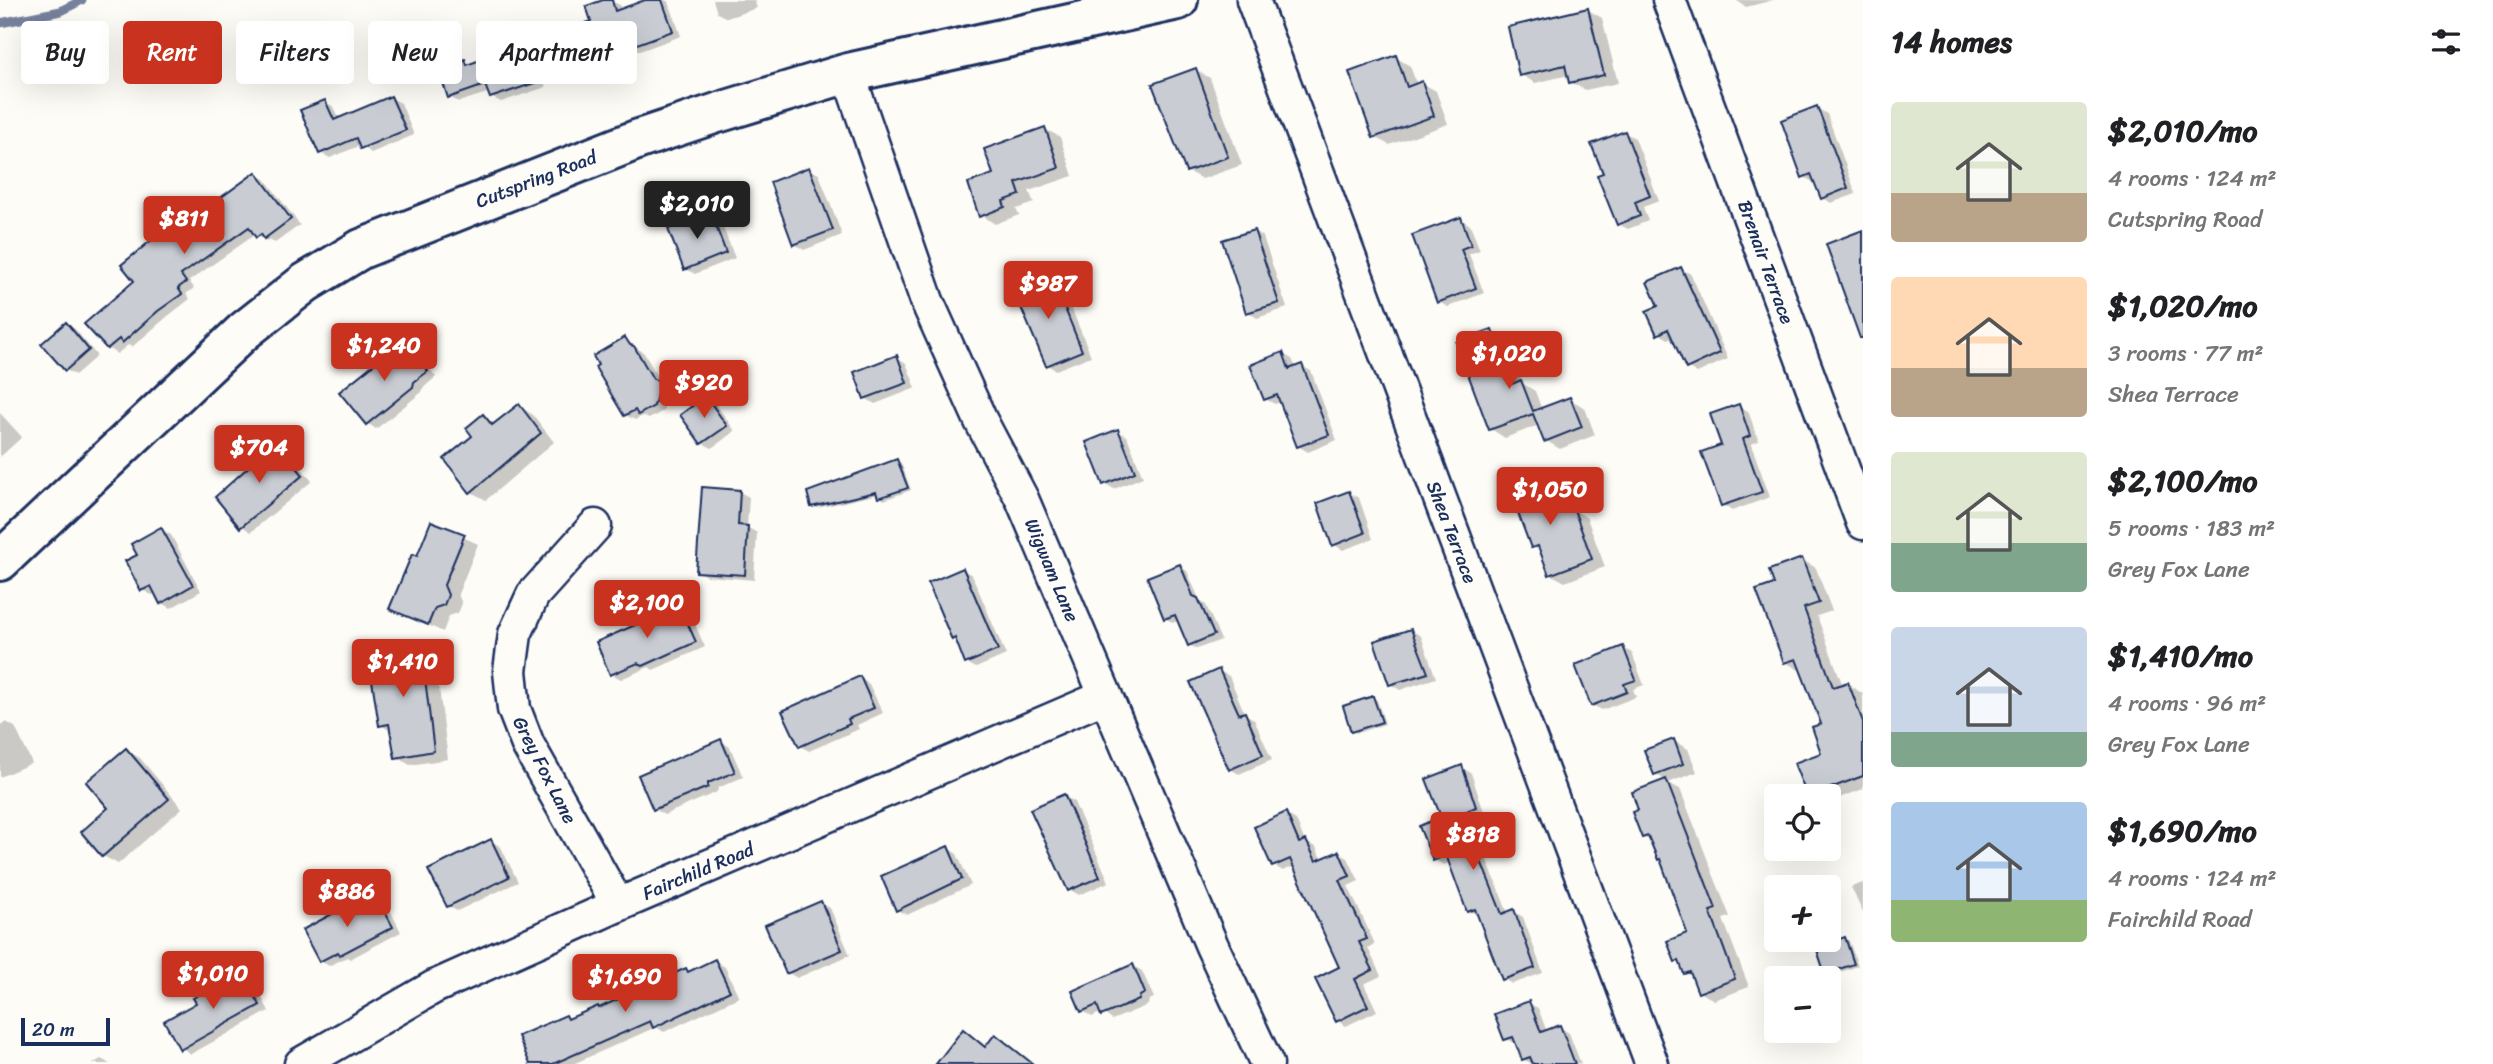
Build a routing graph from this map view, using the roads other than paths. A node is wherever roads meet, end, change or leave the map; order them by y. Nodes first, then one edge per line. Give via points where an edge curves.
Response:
1 (1178, 0) edge
2 (1253, 0) edge
3 (1669, 0) edge
4 (848, 73) junction
5 (1863, 523) edge
6 (595, 526) dead end
7 (0, 561) edge
8 (1104, 697) junction
9 (618, 905) junction
10 (301, 1064) edge
11 (1267, 1064) edge
12 (1652, 1064) edge

1 - 4 street, Cutspring Road
2 - 12 street, Shea Terrace
3 - 5 street, Brenair Terrace
4 - 7 street, Cutspring Road via 639,139 361,250 305,283 244,331
4 - 8 street, Wigwam Lane via 927,301 1022,499
6 - 9 street, Grey Fox Lane via 533,595 515,634 510,671 514,709 528,745
8 - 9 street, Fairchild Road
8 - 11 street, Wigwam Lane
9 - 10 street, Fairchild Road via 434,987

